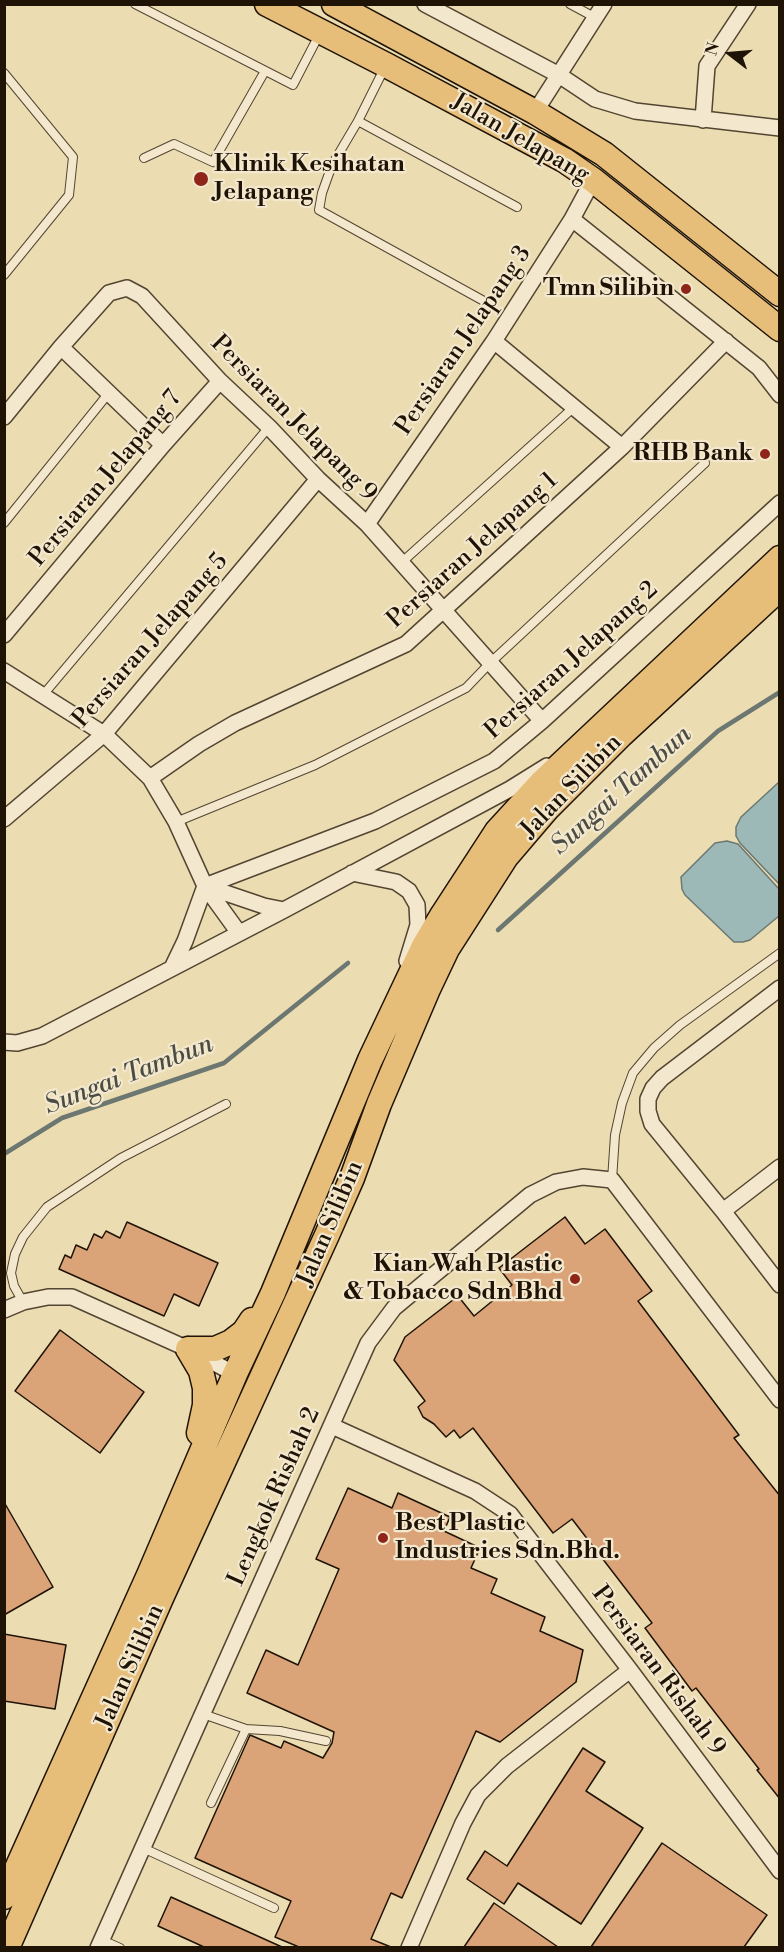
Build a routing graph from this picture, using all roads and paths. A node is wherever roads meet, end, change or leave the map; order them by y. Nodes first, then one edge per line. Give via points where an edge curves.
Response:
1 (135, 4) edge
2 (267, 4) edge
3 (334, 4) edge
4 (425, 4) edge
5 (570, 4) edge
6 (604, 4) edge
7 (748, 4) edge
8 (596, 18) junction
9 (321, 32) junction
10 (386, 65) junction
11 (265, 71) junction
12 (4, 73) edge
13 (559, 75) junction
14 (535, 112) junction
15 (704, 120) junction
16 (358, 122) junction
17 (780, 128) edge
18 (144, 158) dead end
19 (592, 180) junction
20 (517, 207) dead end
21 (572, 219) junction
22 (4, 275) edge
23 (780, 294) edge
24 (482, 300) dead end
25 (780, 329) edge
26 (494, 341) junction
27 (726, 341) junction
28 (61, 347) junction
29 (220, 381) junction
30 (108, 394) junction
31 (780, 395) edge
32 (8, 406) edge
33 (573, 408) junction
34 (269, 427) junction
35 (163, 445) junction
36 (622, 447) junction
37 (705, 463) dead end
38 (318, 479) junction
39 (780, 503) edge
40 (4, 523) edge
41 (367, 524) junction
42 (780, 558) edge
43 (401, 563) junction
44 (780, 588) edge
45 (443, 610) junction
46 (4, 635) edge
47 (490, 663) junction
48 (4, 670) edge
49 (43, 695) junction
50 (542, 721) junction
51 (104, 734) junction
52 (576, 749) junction
53 (150, 778) junction
54 (4, 819) edge
55 (176, 822) junction
56 (352, 873) junction
57 (205, 886) junction
58 (285, 910) junction
59 (239, 933) junction
60 (780, 953) edge
61 (172, 968) junction
62 (404, 987) junction
63 (780, 988) edge
64 (4, 1042) edge
65 (226, 1104) dead end
66 (780, 1167) edge
67 (612, 1180) junction
68 (723, 1211) junction
69 (327, 1235) junction
70 (780, 1285) edge
71 (273, 1293) junction
72 (23, 1302) junction
73 (4, 1310) edge
74 (188, 1349) junction
75 (235, 1374) junction
76 (780, 1400) edge
77 (332, 1426) junction
78 (202, 1509) junction
79 (177, 1511) junction
80 (630, 1670) junction
81 (203, 1714) junction
82 (246, 1729) junction
83 (326, 1741) dead end
84 (211, 1803) dead end
85 (143, 1848) junction
86 (780, 1871) edge
87 (4, 1897) edge
88 (274, 1908) dead end
89 (100, 1944) edge
90 (8, 1947) edge
91 (120, 1947) edge
92 (409, 1947) edge

1 - 11 lane
2 - 9 main road, Jalan Jelapang
3 - 14 main road, Jalan Jelapang
4 - 13 street
5 - 8 lane
6 - 8 street
7 - 15 street via 707,66
8 - 13 street
9 - 10 main road, Jalan Jelapang
9 - 11 lane via 293,85
10 - 16 lane
10 - 19 main road, Jalan Jelapang via 564,160
11 - 18 lane via 213,162 174,144
12 - 22 lane via 73,157 69,195
13 - 14 street
13 - 15 street via 595,99 614,106
14 - 23 main road, Jalan Jelapang via 604,154
15 - 17 street
16 - 20 lane
16 - 24 lane via 332,165 319,210
19 - 21 street, Persiaran Jelapang 3
19 - 25 main road, Jalan Jelapang
21 - 26 street, Persiaran Jelapang 3
21 - 27 street
26 - 33 street
26 - 41 street, Persiaran Jelapang 3
27 - 31 street via 759,368
27 - 36 street, Persiaran Jelapang 1
28 - 29 street, Persiaran Jelapang 9 via 109,293 127,288 142,296
28 - 30 street
28 - 32 street, Persiaran Jelapang 9
29 - 34 street, Persiaran Jelapang 9
29 - 35 street, Persiaran Jelapang 7
30 - 35 street
30 - 40 lane
33 - 36 street
33 - 43 lane
34 - 38 street, Persiaran Jelapang 9
34 - 49 lane
35 - 46 street, Persiaran Jelapang 7
36 - 45 street, Persiaran Jelapang 1
37 - 47 lane
38 - 41 street, Persiaran Jelapang 9
38 - 51 street, Persiaran Jelapang 5
39 - 50 street, Persiaran Jelapang 2
41 - 43 street, Persiaran Jelapang 9
42 - 52 main road, Jalan Silibin
43 - 45 street, Persiaran Jelapang 9
44 - 69 main road, Jalan Silibin via 621,735 547,809 506,858 447,949 428,988
45 - 47 street, Persiaran Jelapang 9
45 - 53 street, Persiaran Jelapang 1 via 406,644 235,723
47 - 50 street, Persiaran Jelapang 9
47 - 55 lane via 466,688 315,765
48 - 49 street
49 - 51 street
50 - 57 street, Persiaran Jelapang 2 via 494,761 375,821
51 - 53 street
51 - 54 street, Persiaran Jelapang 5
52 - 56 street, Jalan Silibin via 510,789
52 - 62 main road, Jalan Silibin via 497,831 438,922
53 - 55 street
55 - 57 street
56 - 58 street, Jalan Silibin
56 - 62 street via 396,882 409,891 417,905 417,925
57 - 58 street
57 - 59 street
57 - 61 street
58 - 59 street, Jalan Silibin
59 - 61 street, Jalan Silibin
60 - 67 lane via 680,1025 633,1072 615,1135
61 - 64 street, Jalan Silibin via 42,1036 17,1043
62 - 71 main road, Jalan Silibin
63 - 68 street via 662,1078 648,1100 652,1124
65 - 72 lane via 121,1158 47,1207 15,1254 11,1272
66 - 68 street
67 - 76 street
67 - 77 street, Lengkok Rishah 2 via 583,1177 556,1182 530,1195 394,1308 368,1343
68 - 70 street
69 - 75 main road via 292,1285 257,1365 247,1374
69 - 78 main road, Jalan Silibin
71 - 74 main road via 244,1332 231,1342 214,1349
71 - 75 main road, Jalan Silibin
72 - 73 street
72 - 74 street via 72,1297
74 - 75 street
74 - 79 main road via 201,1371 205,1405
75 - 78 main road via 243,1397 215,1464
75 - 79 main road, Jalan Silibin
77 - 80 street, Persiaran Rishah 9 via 475,1491 510,1514
77 - 81 street, Lengkok Rishah 2
78 - 90 main road, Jalan Silibin
79 - 87 main road, Jalan Silibin
80 - 86 street, Persiaran Rishah 9
80 - 92 street via 507,1766 478,1795
81 - 82 lane
81 - 85 street, Lengkok Rishah 2
82 - 83 lane via 280,1731
82 - 84 lane
85 - 88 lane
85 - 89 street, Lengkok Rishah 2
89 - 91 lane

